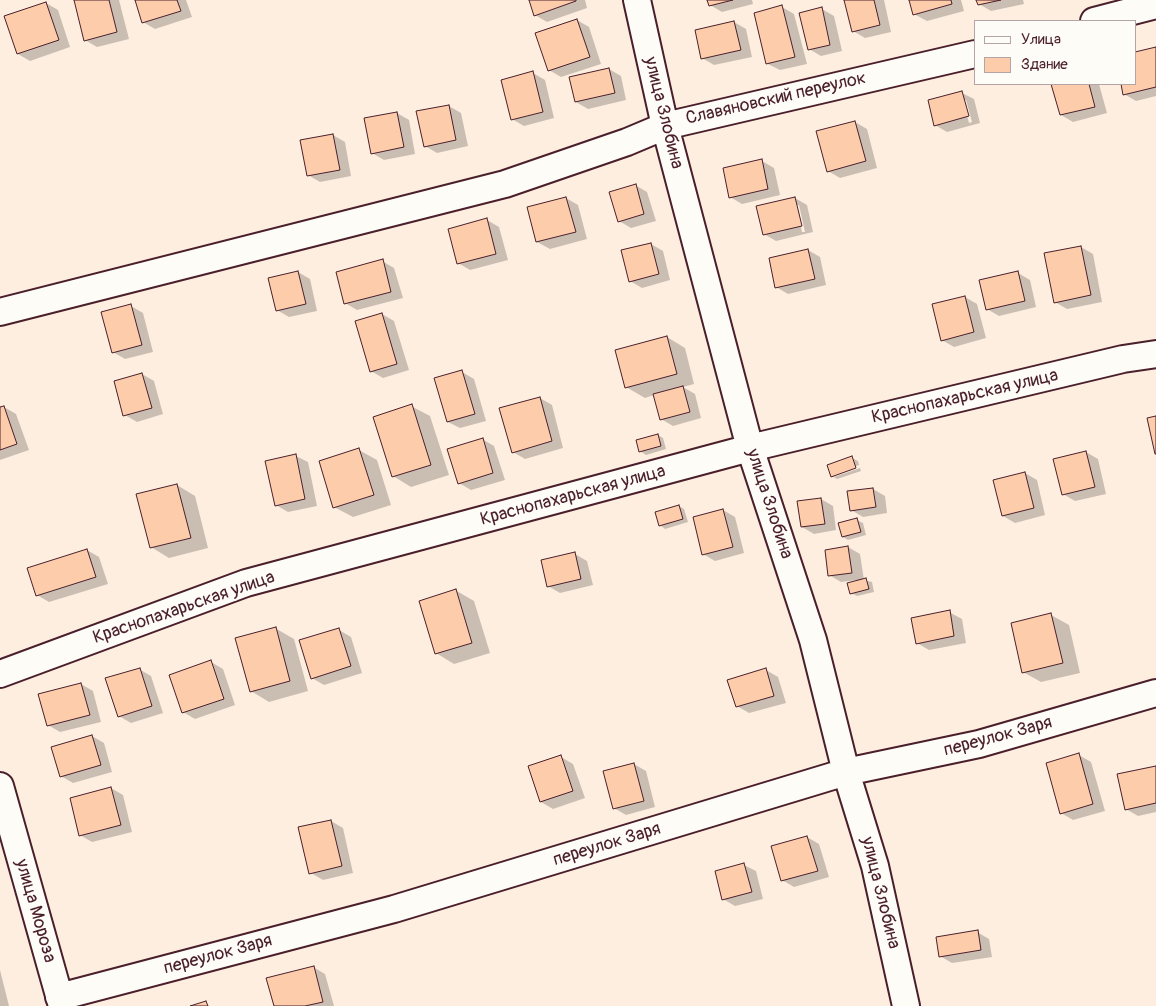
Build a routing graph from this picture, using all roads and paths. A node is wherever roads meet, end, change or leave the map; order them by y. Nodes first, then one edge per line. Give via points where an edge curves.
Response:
1 (637, 0) edge
2 (1156, 5) edge
3 (1098, 20) edge
4 (974, 54) edge
5 (665, 126) junction
6 (0, 312) edge
7 (1156, 354) edge
8 (750, 448) junction
9 (0, 674) edge
10 (1156, 693) edge
11 (846, 772) junction
12 (0, 786) edge
13 (60, 1002) edge
14 (906, 1006) edge

1 - 5 street, улица Злобина
2 - 3 street
4 - 5 street, Славяновский переулок
5 - 6 street, Славяновский переулок via 505,184
5 - 8 street, улица Злобина
7 - 8 street, Краснопахарьская улица
8 - 9 street, Краснопахарьская улица via 246,584
8 - 11 street, улица Злобина via 813,640
10 - 11 street, переулок Заря via 979,744
11 - 13 street, переулок Заря via 394,909
11 - 14 street, улица Злобина via 875,866
12 - 13 street, улица Мороза

